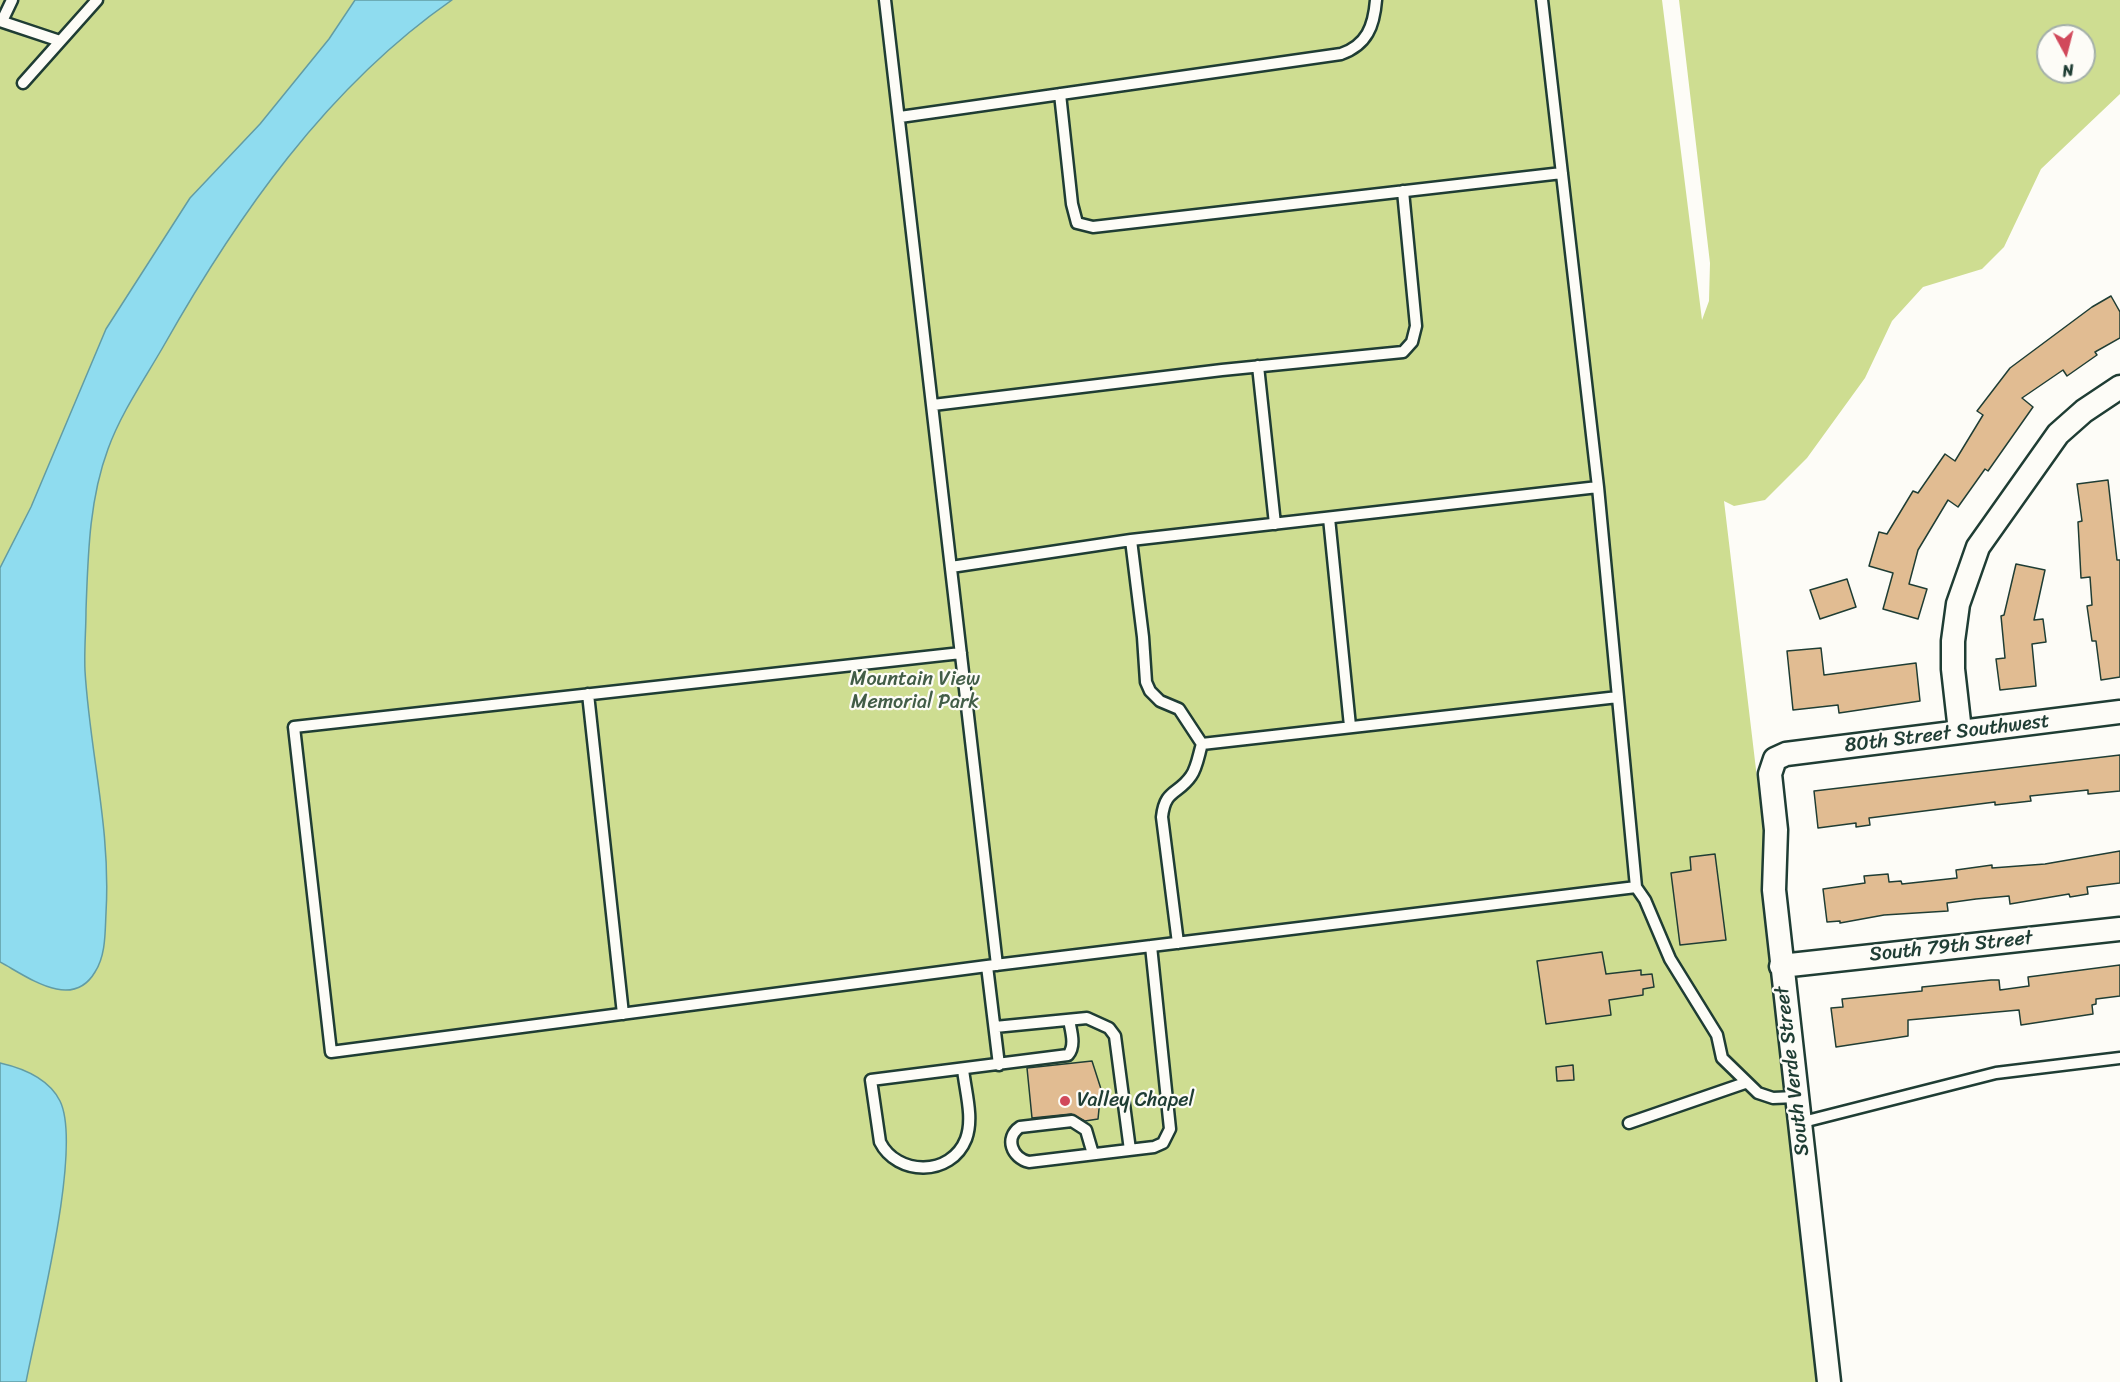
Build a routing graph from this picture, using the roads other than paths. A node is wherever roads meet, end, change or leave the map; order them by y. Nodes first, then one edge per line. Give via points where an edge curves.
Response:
1 (12, 0) edge
2 (97, 0) edge
3 (885, 0) edge
4 (1376, 0) edge
5 (1542, 0) edge
6 (1, 21) edge
7 (60, 41) junction
8 (23, 83) dead end
9 (1060, 94) junction
10 (900, 117) junction
11 (1562, 173) junction
12 (1403, 191) junction
13 (1258, 366) junction
14 (2117, 397) edge
15 (933, 405) junction
16 (1598, 487) junction
17 (1329, 518) junction
18 (1275, 524) junction
19 (1131, 540) junction
20 (951, 567) junction
21 (961, 653) junction
22 (588, 694) junction
23 (1618, 697) junction
24 (2120, 712) edge
25 (1350, 726) junction
26 (1960, 731) junction
27 (1202, 744) junction
28 (1775, 759) joint
29 (1636, 887) junction
30 (2120, 928) edge
31 (1178, 943) junction
32 (1151, 946) junction
33 (992, 966) junction
34 (1781, 966) junction
35 (623, 1014) junction
36 (1069, 1020) junction
37 (995, 1027) junction
38 (2120, 1058) edge
39 (999, 1065) junction
40 (963, 1069) junction
41 (1745, 1083) junction
42 (1796, 1097) junction
43 (1629, 1123) dead end
44 (1799, 1123) junction
45 (1130, 1150) junction
46 (1093, 1154) junction
47 (1829, 1382) edge

1 - 6 lane
2 - 7 lane
3 - 10 lane
4 - 9 lane via 1367,37 1341,54
5 - 11 lane
6 - 7 lane
7 - 8 lane
9 - 10 lane
9 - 12 lane via 1077,223 1093,227
10 - 15 lane
11 - 12 lane
11 - 16 lane
12 - 13 lane via 1416,326 1412,342 1403,352
13 - 15 lane
13 - 18 lane
14 - 26 street via 2084,411 2058,434 1978,547 1962,589 1953,641
15 - 20 lane
16 - 17 lane
16 - 23 lane
17 - 18 lane
17 - 25 lane
18 - 19 lane
19 - 20 lane
19 - 27 lane via 1146,682 1160,701 1179,710
20 - 21 lane
21 - 22 lane
21 - 33 lane
22 - 35 lane
22 - 35 lane via 294,727 331,1052
23 - 25 lane
23 - 29 lane
24 - 26 street, 80th Street Southwest
25 - 27 lane
26 - 28 street, 80th Street Southwest via 1786,754
27 - 31 lane via 1191,776 1163,804
28 - 34 street, South Verde Street via 1770,774 1775,802 1774,890
29 - 31 lane
29 - 41 lane via 1670,959 1717,1035 1722,1058
30 - 34 street, South 79th Street
31 - 32 lane
32 - 33 lane
32 - 45 lane via 1170,1129 1163,1143
33 - 35 lane
33 - 37 lane
34 - 42 street, South Verde Street
36 - 37 lane
36 - 39 lane via 1072,1051 1068,1055
36 - 45 lane via 1087,1018 1099,1022 1115,1036
37 - 39 lane
38 - 44 lane via 1996,1073
39 - 40 lane
40 - 40 lane via 871,1080 880,1142 898,1162 930,1167 946,1161 960,1149 969,1128
41 - 42 lane via 1773,1098
41 - 43 lane
42 - 44 street, South Verde Street
44 - 47 street, South Verde Street
45 - 46 lane
46 - 46 lane via 1029,1162 1015,1154 1011,1139 1020,1127 1072,1121 1086,1130

